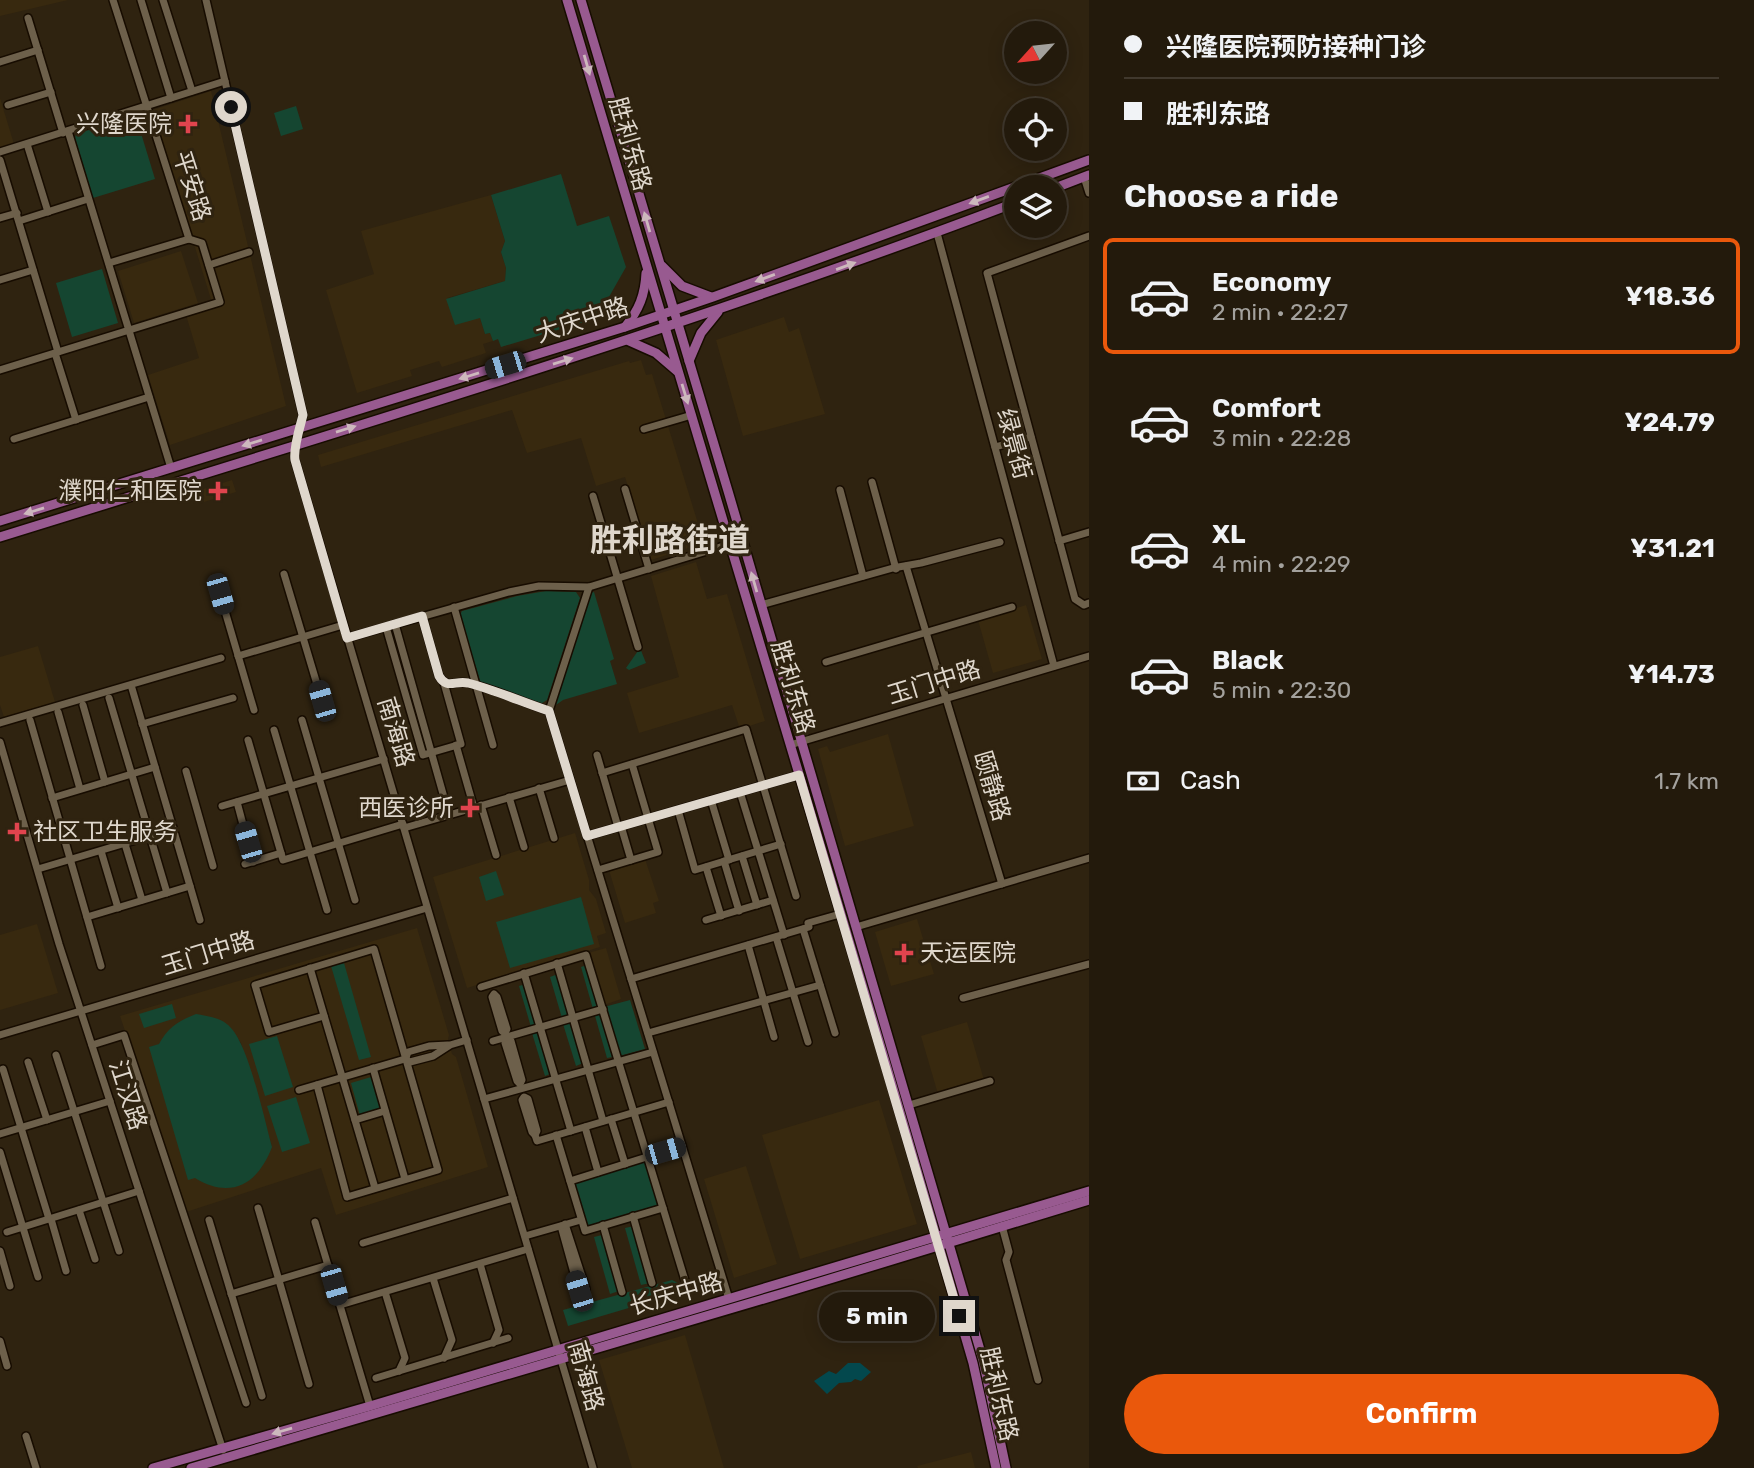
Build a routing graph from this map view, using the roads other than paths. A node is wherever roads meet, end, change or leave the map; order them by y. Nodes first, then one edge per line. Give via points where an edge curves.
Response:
1 (113, 0) edge
2 (141, 0) edge
3 (163, 0) edge
4 (206, 0) edge
5 (567, 0) edge
6 (581, 0) edge
7 (28, 18) dead end
8 (38, 50) junction
9 (0, 62) edge
10 (225, 81) junction
11 (192, 91) junction
12 (51, 92) junction
13 (171, 98) junction
14 (8, 105) dead end
15 (146, 106) junction
16 (65, 132) junction
17 (27, 144) junction
18 (0, 152) edge
19 (0, 160) edge
20 (1089, 160) edge
21 (1087, 176) edge
22 (1067, 184) edge
23 (1089, 193) edge
24 (88, 200) junction
25 (1004, 207) edge
26 (48, 212) junction
27 (18, 217) junction
28 (0, 219) edge
29 (937, 233) junction
30 (1089, 236) edge
31 (188, 239) junction
32 (249, 253) dead end
33 (109, 263) junction
34 (660, 263) junction
35 (209, 265) junction
36 (646, 268) junction
37 (33, 270) junction
38 (0, 280) edge
39 (713, 297) junction
40 (674, 310) junction
41 (719, 311) junction
42 (662, 315) junction
43 (678, 324) junction
44 (625, 327) junction
45 (666, 329) junction
46 (129, 330) junction
47 (629, 341) junction
48 (57, 352) junction
49 (689, 361) junction
50 (0, 370) edge
51 (679, 373) junction
52 (149, 397) junction
53 (692, 415) junction
54 (76, 420) junction
55 (300, 429) junction
56 (644, 429) dead end
57 (1031, 437) junction
58 (14, 439) dead end
59 (298, 444) junction
60 (995, 447) junction
61 (171, 468) junction
62 (872, 482) dead end
63 (625, 489) dead end
64 (839, 490) dead end
65 (593, 496) dead end
66 (0, 521) edge
67 (1089, 532) edge
68 (0, 537) edge
69 (1059, 541) junction
70 (1000, 542) dead end
71 (730, 544) junction
72 (906, 566) junction
73 (649, 569) junction
74 (896, 569) junction
75 (284, 574) dead end
76 (863, 576) junction
77 (617, 578) junction
78 (589, 587) junction
79 (220, 594) dead end
80 (1089, 603) edge
81 (761, 605) junction
82 (454, 607) junction
83 (1012, 607) dead end
84 (422, 616) junction
85 (395, 624) junction
86 (343, 625) junction
87 (386, 627) junction
88 (926, 633) junction
89 (302, 637) junction
90 (347, 638) junction
91 (638, 648) dead end
92 (238, 656) junction
93 (1089, 656) edge
94 (221, 658) dead end
95 (826, 662) dead end
96 (1054, 666) junction
97 (444, 683) junction
98 (131, 685) junction
99 (476, 685) junction
100 (109, 698) dead end
101 (233, 698) dead end
102 (946, 699) junction
103 (322, 701) dead end
104 (83, 705) dead end
105 (254, 710) dead end
106 (549, 711) junction
107 (58, 712) dead end
108 (30, 720) dead end
109 (302, 720) dead end
110 (0, 723) edge
111 (142, 724) junction
112 (274, 730) dead end
113 (248, 740) dead end
114 (0, 742) edge
115 (801, 742) junction
116 (494, 745) dead end
117 (790, 745) junction
118 (456, 746) junction
119 (432, 753) junction
120 (597, 755) dead end
121 (384, 759) junction
122 (632, 764) junction
123 (155, 767) junction
124 (186, 771) dead end
125 (602, 773) junction
126 (131, 774) junction
127 (799, 775) junction
128 (319, 778) junction
129 (570, 780) junction
130 (105, 782) junction
131 (763, 785) junction
132 (291, 786) junction
133 (80, 789) junction
134 (539, 789) junction
135 (740, 792) junction
136 (264, 794) junction
137 (52, 797) junction
138 (509, 797) junction
139 (712, 800) junction
140 (236, 802) junction
141 (222, 806) dead end
142 (477, 807) junction
143 (678, 810) junction
144 (449, 815) junction
145 (648, 818) junction
146 (403, 826) junction
147 (619, 827) junction
148 (173, 829) junction
149 (150, 836) junction
150 (587, 836) junction
151 (554, 838) dead end
152 (338, 843) junction
153 (125, 844) junction
154 (781, 844) junction
155 (523, 847) dead end
156 (101, 851) junction
157 (310, 851) junction
158 (758, 851) junction
159 (281, 853) junction
160 (496, 855) dead end
161 (742, 856) junction
162 (1089, 858) edge
163 (70, 860) junction
164 (631, 860) junction
165 (727, 860) junction
166 (213, 866) dead end
167 (706, 867) junction
168 (38, 869) junction
169 (598, 870) junction
170 (1002, 884) junction
171 (190, 886) junction
172 (167, 893) junction
173 (796, 896) dead end
174 (142, 900) junction
175 (355, 900) dead end
176 (774, 900) junction
177 (757, 905) junction
178 (118, 908) junction
179 (427, 908) junction
180 (327, 911) dead end
181 (739, 911) junction
182 (840, 914) junction
183 (720, 916) junction
184 (87, 917) junction
185 (200, 920) dead end
186 (706, 920) dead end
187 (856, 927) junction
188 (803, 929) junction
189 (780, 936) junction
190 (748, 945) junction
191 (557, 963) junction
192 (1089, 964) edge
193 (101, 966) dead end
194 (310, 968) junction
195 (524, 973) junction
196 (631, 979) junction
197 (491, 984) junction
198 (820, 985) junction
199 (481, 987) dead end
200 (793, 993) junction
201 (963, 998) dead end
202 (765, 1001) junction
203 (603, 1009) junction
204 (81, 1011) junction
205 (324, 1016) junction
206 (573, 1018) junction
207 (540, 1027) junction
208 (835, 1032) dead end
209 (648, 1033) junction
210 (0, 1035) edge
211 (506, 1036) junction
212 (774, 1037) dead end
213 (467, 1040) junction
214 (493, 1041) dead end
215 (807, 1042) dead end
216 (92, 1045) junction
217 (653, 1052) junction
218 (56, 1055) dead end
219 (405, 1059) junction
220 (619, 1061) junction
221 (29, 1062) dead end
222 (373, 1068) junction
223 (4, 1069) dead end
224 (588, 1070) junction
225 (342, 1078) junction
226 (556, 1079) junction
227 (990, 1081) dead end
228 (317, 1085) junction
229 (299, 1090) dead end
230 (522, 1090) junction
231 (484, 1099) junction
232 (110, 1101) junction
233 (669, 1102) junction
234 (909, 1105) junction
235 (385, 1111) junction
236 (74, 1112) junction
237 (634, 1112) junction
238 (47, 1120) junction
239 (355, 1120) junction
240 (607, 1120) junction
241 (585, 1127) junction
242 (21, 1128) junction
243 (571, 1131) junction
244 (0, 1134) edge
245 (556, 1135) junction
246 (682, 1146) junction
247 (0, 1152) edge
248 (648, 1156) junction
249 (625, 1164) junction
250 (598, 1172) junction
251 (405, 1179) junction
252 (570, 1181) junction
253 (375, 1188) junction
254 (139, 1191) junction
255 (1089, 1191) edge
256 (513, 1198) junction
257 (1089, 1200) edge
258 (104, 1202) junction
259 (258, 1208) dead end
260 (663, 1208) junction
261 (79, 1210) junction
262 (633, 1216) junction
263 (50, 1219) junction
264 (209, 1220) dead end
265 (581, 1220) junction
266 (315, 1222) dead end
267 (563, 1225) junction
268 (603, 1225) junction
269 (1002, 1226) junction
270 (23, 1227) junction
271 (7, 1232) dead end
272 (524, 1236) junction
273 (567, 1239) junction
274 (942, 1240) junction
275 (363, 1243) dead end
276 (528, 1249) junction
277 (0, 1251) edge
278 (120, 1251) dead end
279 (95, 1259) dead end
280 (480, 1264) junction
281 (328, 1265) junction
282 (66, 1270) dead end
283 (38, 1277) dead end
284 (433, 1278) junction
285 (280, 1279) junction
286 (652, 1283) dead end
287 (10, 1286) dead end
288 (687, 1287) dead end
289 (385, 1292) junction
290 (622, 1292) dead end
291 (231, 1294) junction
292 (729, 1299) junction
293 (340, 1305) junction
294 (508, 1338) dead end
295 (0, 1341) edge
296 (493, 1343) junction
297 (560, 1354) junction
298 (444, 1358) junction
299 (7, 1366) dead end
300 (399, 1371) junction
301 (376, 1378) dead end
302 (1038, 1380) dead end
303 (309, 1384) dead end
304 (262, 1396) dead end
305 (246, 1403) dead end
306 (370, 1406) junction
307 (26, 1436) dead end
308 (222, 1447) junction
309 (226, 1458) junction
310 (36, 1468) edge
311 (153, 1468) edge
312 (191, 1468) edge
313 (593, 1468) edge
314 (996, 1468) edge
315 (1006, 1468) edge

1 - 15 street, 平安路
2 - 13 street
3 - 11 street
4 - 10 street, 南海路
5 -> 36 main road, 胜利东路
34 -> 6 main road, 胜利东路
7 - 8 street
8 - 9 street
8 - 12 street
10 - 11 street
10 - 55 street, 南海路 via 303,415
11 - 13 street
12 - 14 street
12 - 16 street
13 - 15 street
15 - 16 street
15 - 31 street, 平安路
16 - 17 street
16 - 24 street
17 - 18 street
17 - 26 street
19 - 27 street
20 -> 39 main road, 大庆中路
21 - 22 main road
21 - 23 street
24 - 26 street
24 - 33 street
25 - 29 main road, 大庆中路
26 - 27 street
27 - 28 street
27 - 37 street
41 -> 29 main road, 大庆中路
29 - 60 street, 绿景街
30 - 57 street via 987,273
31 - 33 street
31 - 35 street via 202,243
32 - 35 street
33 - 46 street
34 - 39 main road via 682,286
34 - 40 main road, 胜利东路
35 - 46 street via 220,302
36 - 42 main road, 胜利东路
36 - 44 main road via 643,299
37 - 38 street
37 - 48 street
39 - 40 main road, 大庆中路
40 - 42 main road, 大庆中路
40 - 43 main road, 胜利东路
41 - 43 main road, 大庆中路
41 - 49 main road via 701,333
42 - 44 main road, 大庆中路
42 - 45 main road, 胜利东路
43 - 45 main road, 大庆中路
43 - 49 main road, 胜利东路
44 -> 55 main road, 大庆中路
45 - 47 main road, 大庆中路
45 - 51 main road, 胜利东路
46 - 48 street
46 - 52 street
47 - 51 main road via 656,353
59 -> 47 main road, 大庆中路
48 - 50 street
48 - 54 street
81 -> 49 main road, 胜利东路
51 -> 53 main road, 胜利东路
52 - 54 street
52 - 61 street
53 - 56 street
53 - 71 main road, 胜利东路
54 - 58 street
55 - 59 street, 南海路
55 -> 61 main road, 大庆中路
57 - 60 street
57 - 69 street
59 - 68 main road, 大庆中路
59 - 86 street, 南海路 via 295,460
60 - 96 street, 绿景街
61 -> 66 main road, 大庆中路
62 - 74 street
63 - 73 street
64 - 76 street
65 - 77 street
67 - 69 street
69 - 80 street via 1075,599
70 - 72 street
71 - 73 street
71 - 117 main road, 胜利东路
72 - 74 street
72 - 88 street, 颐静路
73 - 77 street
74 - 76 street
75 - 89 street
76 - 81 street
77 - 78 street
77 - 91 street
78 - 82 street via 539,586
78 - 106 street
79 - 92 street
81 - 115 main road, 胜利东路
82 - 84 street
82 - 99 street
83 - 88 street
84 - 85 street
84 - 97 street
85 - 87 street
85 - 119 street
86 - 89 street
86 - 90 street, 南海路
87 - 90 street
87 - 119 street via 423,755
88 - 95 street
88 - 102 street, 颐静路
89 - 92 street
89 - 103 street
90 - 121 street, 南海路
92 - 105 street
93 - 96 street, 玉门中路
94 - 98 street
96 - 102 street, 玉门中路
97 - 99 street
97 - 118 street via 461,744
98 - 110 street
98 - 111 street
99 - 106 street
99 - 116 street
100 - 126 street
101 - 111 street
102 - 115 street, 玉门中路
102 - 170 street, 颐静路
104 - 130 street
106 - 129 street
107 - 133 street
108 - 137 street
109 - 128 street
111 - 123 street
112 - 132 street
113 - 136 street
114 - 168 street, 江汉路
115 - 117 street, 玉门中路
115 - 187 main road, 胜利东路
117 - 127 main road, 胜利东路
118 - 119 street
118 - 142 street
119 - 144 street
120 - 125 street
121 - 128 street
121 - 146 street, 南海路
122 - 125 street
122 - 131 street via 746,729
122 - 145 street
123 - 126 street
123 - 148 street
124 - 166 street
125 - 147 street
126 - 130 street
126 - 149 street
127 - 131 street
127 - 182 main road, 胜利东路
128 - 132 street
128 - 152 street
129 - 134 street
129 - 150 street
130 - 133 street
131 - 135 street
131 - 154 street
132 - 136 street
132 - 157 street
133 - 137 street
134 - 138 street
134 - 151 street
135 - 139 street
135 - 158 street
136 - 140 street
136 - 159 street
137 - 163 street
138 - 142 street
138 - 155 street
139 - 143 street
139 - 165 street
140 - 141 street
140 - 159 street via 249,863
142 - 144 street
142 - 160 street
143 - 145 street
143 - 167 street via 695,870
144 - 146 street
145 - 147 street
145 - 164 street via 658,852
146 - 152 street
146 - 179 street, 南海路
147 - 150 street
147 - 164 street
148 - 149 street
148 - 171 street
149 - 153 street
149 - 172 street
150 - 169 street
152 - 157 street
152 - 175 street
153 - 156 street
153 - 174 street
154 - 158 street
154 - 173 street
156 - 163 street
156 - 178 street
157 - 159 street via 283,860
157 - 180 street
158 - 161 street
158 - 176 street
161 - 165 street
161 - 177 street
162 - 170 street
163 - 168 street
163 - 184 street
164 - 169 street
165 - 167 street
165 - 181 street
167 - 183 street
168 - 204 street, 江汉路
169 - 196 street
170 - 187 street
171 - 172 street
171 - 185 street
172 - 174 street
174 - 178 street
176 - 177 street
176 - 189 street
177 - 181 street
178 - 184 street
179 - 204 street, 玉门中路
179 - 213 street, 南海路
181 - 183 street
182 - 188 street via 808,923
182 - 274 main road, 胜利东路
183 - 186 street
184 - 193 street
187 - 234 main road, 胜利东路
188 - 189 street
188 - 198 street
189 - 190 street
189 - 200 street
190 - 196 street
190 - 202 street
191 - 195 street
191 - 203 street via 586,954
191 - 206 street
192 - 201 street
194 - 205 street
194 - 205 street via 255,985 269,1032
194 - 219 street via 374,949
195 - 197 street
195 - 207 street
196 - 209 street
197 - 199 street
197 - 211 street
198 - 200 street
198 - 208 street
200 - 202 street
200 - 215 street
202 - 209 street
202 - 212 street
203 - 206 street
203 - 220 street
204 - 210 street, 玉门中路
204 - 216 street, 江汉路
205 - 225 street
206 - 207 street
206 - 224 street
207 - 211 street
207 - 226 street
209 - 217 street
211 - 214 street
211 - 230 street
213 - 219 street via 433,1056 410,1062
213 - 231 street, 南海路
216 - 232 street, 江汉路
216 - 305 street via 124,1035
217 - 220 street
217 - 233 street
218 - 236 street
219 - 222 street
219 - 251 street via 438,1170
220 - 224 street
220 - 237 street
221 - 238 street
222 - 225 street
222 - 235 street
223 - 242 street
224 - 226 street
224 - 240 street
225 - 228 street
225 - 239 street
226 - 230 street
226 - 243 street
227 - 234 street
228 - 229 street
228 - 253 street via 347,1197
230 - 231 street
230 - 245 street via 537,1141
231 - 256 street, 南海路
232 - 236 street
232 - 254 street, 江汉路
233 - 237 street
233 - 246 street
234 - 274 main road, 胜利东路
235 - 239 street
235 - 251 street
236 - 238 street
236 - 258 street
237 - 240 street
237 - 248 street
238 - 242 street
239 - 253 street
240 - 241 street
240 - 249 street
241 - 243 street
241 - 250 street
242 - 244 street
242 - 263 street
243 - 245 street
245 - 252 street
246 - 248 street
246 - 292 street
247 - 270 street
248 - 249 street
248 - 260 street
249 - 250 street
250 - 252 street
251 - 253 street
252 - 265 street
254 - 258 street
254 - 308 street, 江汉路
255 - 274 main road, 长庆中路
256 - 272 street, 南海路
256 - 275 street
257 - 269 main road, 长庆中路
258 - 261 street
258 - 278 street
259 - 285 street
260 - 262 street
260 - 288 street
261 - 263 street
261 - 279 street
262 - 268 street
262 - 286 street
263 - 270 street
263 - 282 street
264 - 291 street
265 - 267 street
265 - 268 street via 585,1231
266 - 281 street
267 - 272 street
267 - 273 street
268 - 290 street
269 - 274 main road, 长庆中路
269 - 302 street via 1009,1252 1006,1260
270 - 271 street
270 - 283 street
272 - 276 street, 南海路
273 - 273 street via 579,1291 584,1294 572,1241
274 - 292 main road, 长庆中路
274 - 297 main road, 长庆中路
274 - 314 main road, 胜利东路
274 - 315 main road, 胜利东路 via 986,1371
276 - 280 street
276 - 297 street, 南海路
277 - 287 street
280 - 284 street
280 - 296 street via 499,1330
281 - 285 street
281 - 293 street
284 - 289 street
284 - 298 street via 452,1340
285 - 291 street
285 - 303 street
289 - 293 street
289 - 300 street via 405,1358
291 - 304 street
292 - 297 main road, 长庆中路
293 - 306 street
294 - 296 street
295 - 299 street
296 - 298 street
297 - 306 main road, 长庆中路
297 - 309 main road, 长庆中路
297 - 313 street, 南海路
298 - 300 street
300 - 301 street
306 -> 308 main road, 长庆中路
307 - 310 street
308 - 309 street, 江汉路
308 - 311 main road, 长庆中路
309 - 312 main road, 长庆中路

